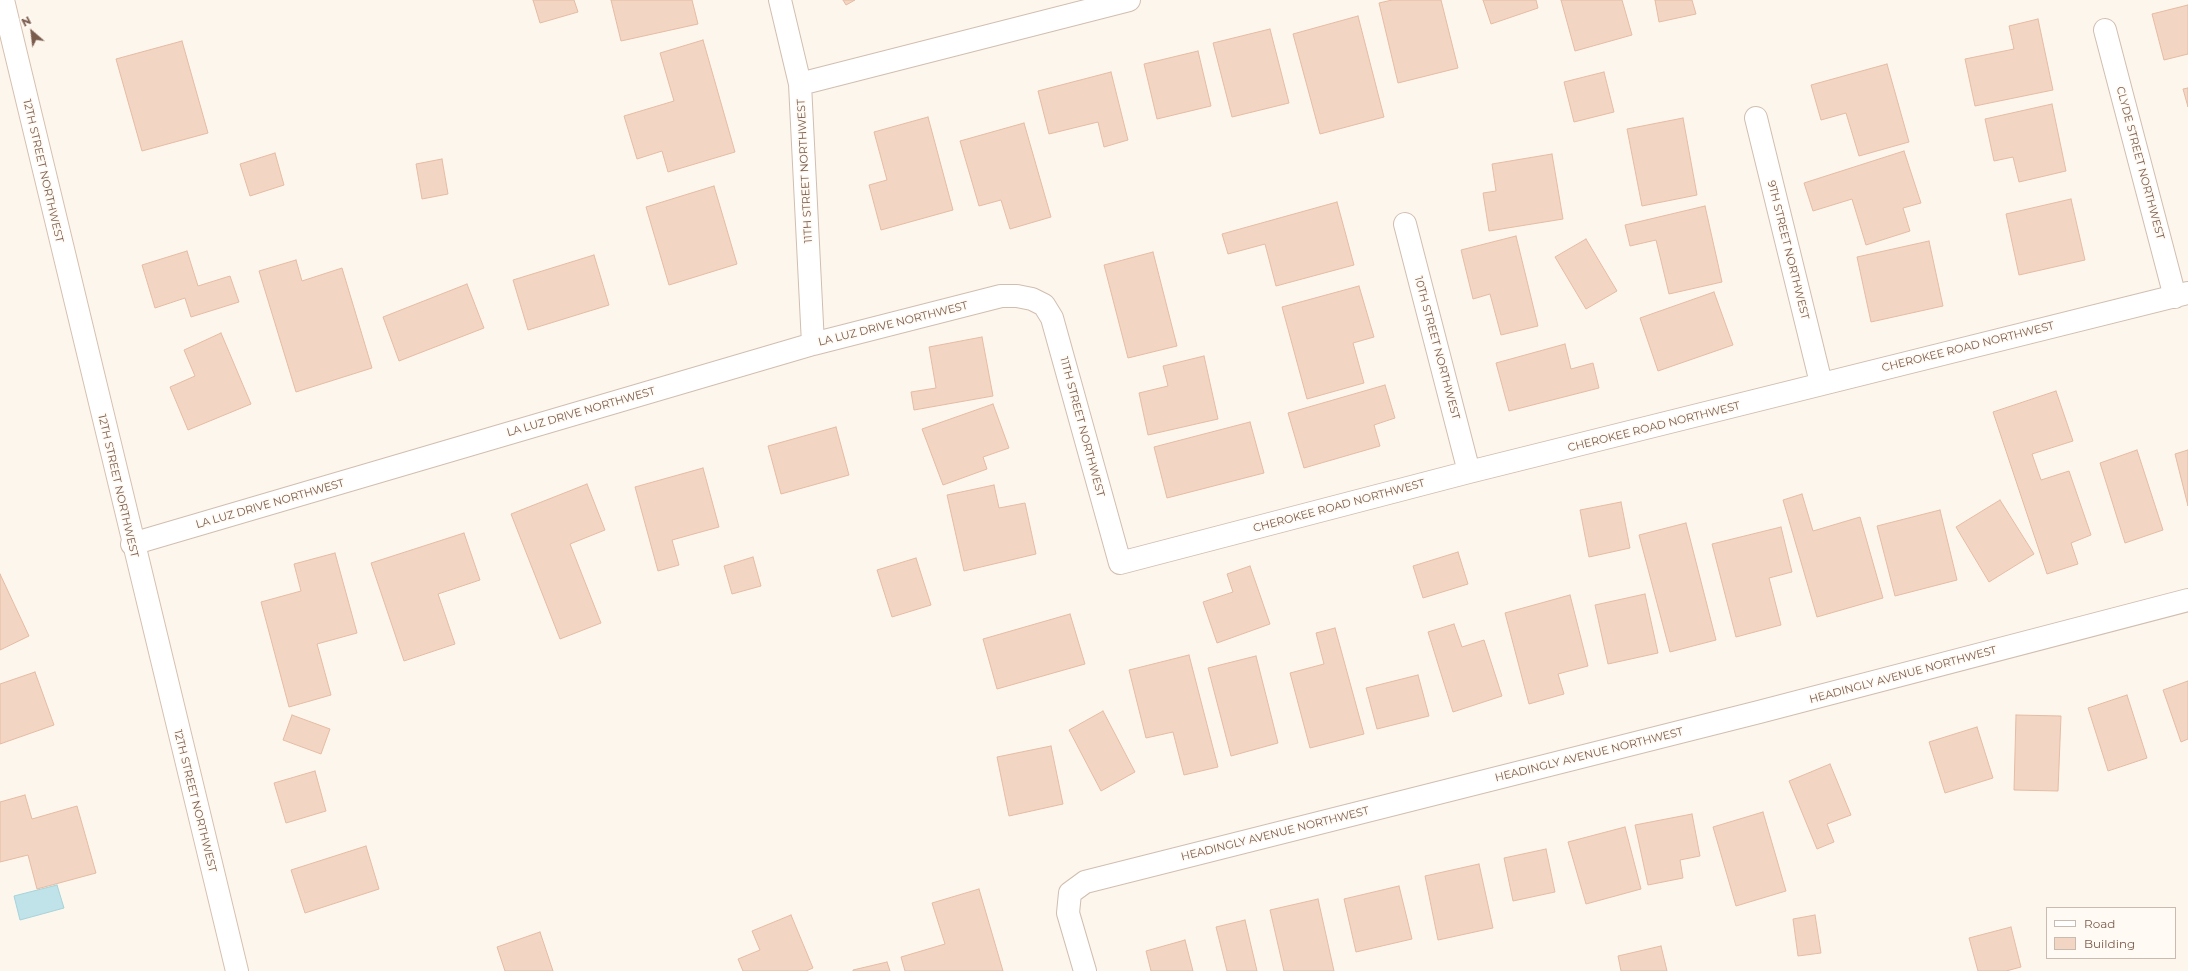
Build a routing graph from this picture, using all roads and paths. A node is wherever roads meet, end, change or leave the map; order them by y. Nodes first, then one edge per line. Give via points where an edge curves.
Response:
1 (3, 0) edge
2 (780, 0) edge
3 (1129, 0) edge
4 (2104, 30) dead end
5 (800, 84) junction
6 (1756, 118) dead end
7 (1405, 224) dead end
8 (2181, 295) edge
9 (1032, 299) joint
10 (813, 344) junction
11 (1821, 383) junction
12 (1469, 472) junction
13 (132, 544) junction
14 (1120, 563) joint
15 (2188, 600) edge
16 (237, 971) edge
17 (1085, 971) edge

1 - 13 street, 12TH STREET NORTHWEST
2 - 5 street, 11TH STREET NORTHWEST
3 - 5 street
4 - 8 street, CLYDE STREET NORTHWEST
5 - 10 street, 11TH STREET NORTHWEST
6 - 11 street, 9TH STREET NORTHWEST
7 - 12 street, 10TH STREET NORTHWEST
8 - 11 street, CHEROKEE ROAD NORTHWEST
9 - 10 street, LA LUZ DRIVE NORTHWEST via 1001,296
9 - 14 street, 11TH STREET NORTHWEST via 1044,305 1052,318
10 - 13 street, LA LUZ DRIVE NORTHWEST
11 - 12 street, CHEROKEE ROAD NORTHWEST
12 - 14 street, CHEROKEE ROAD NORTHWEST
13 - 16 street, 12TH STREET NORTHWEST
15 - 17 street, HEADINGLY AVENUE NORTHWEST via 1759,712 1086,882 1070,893 1068,913

